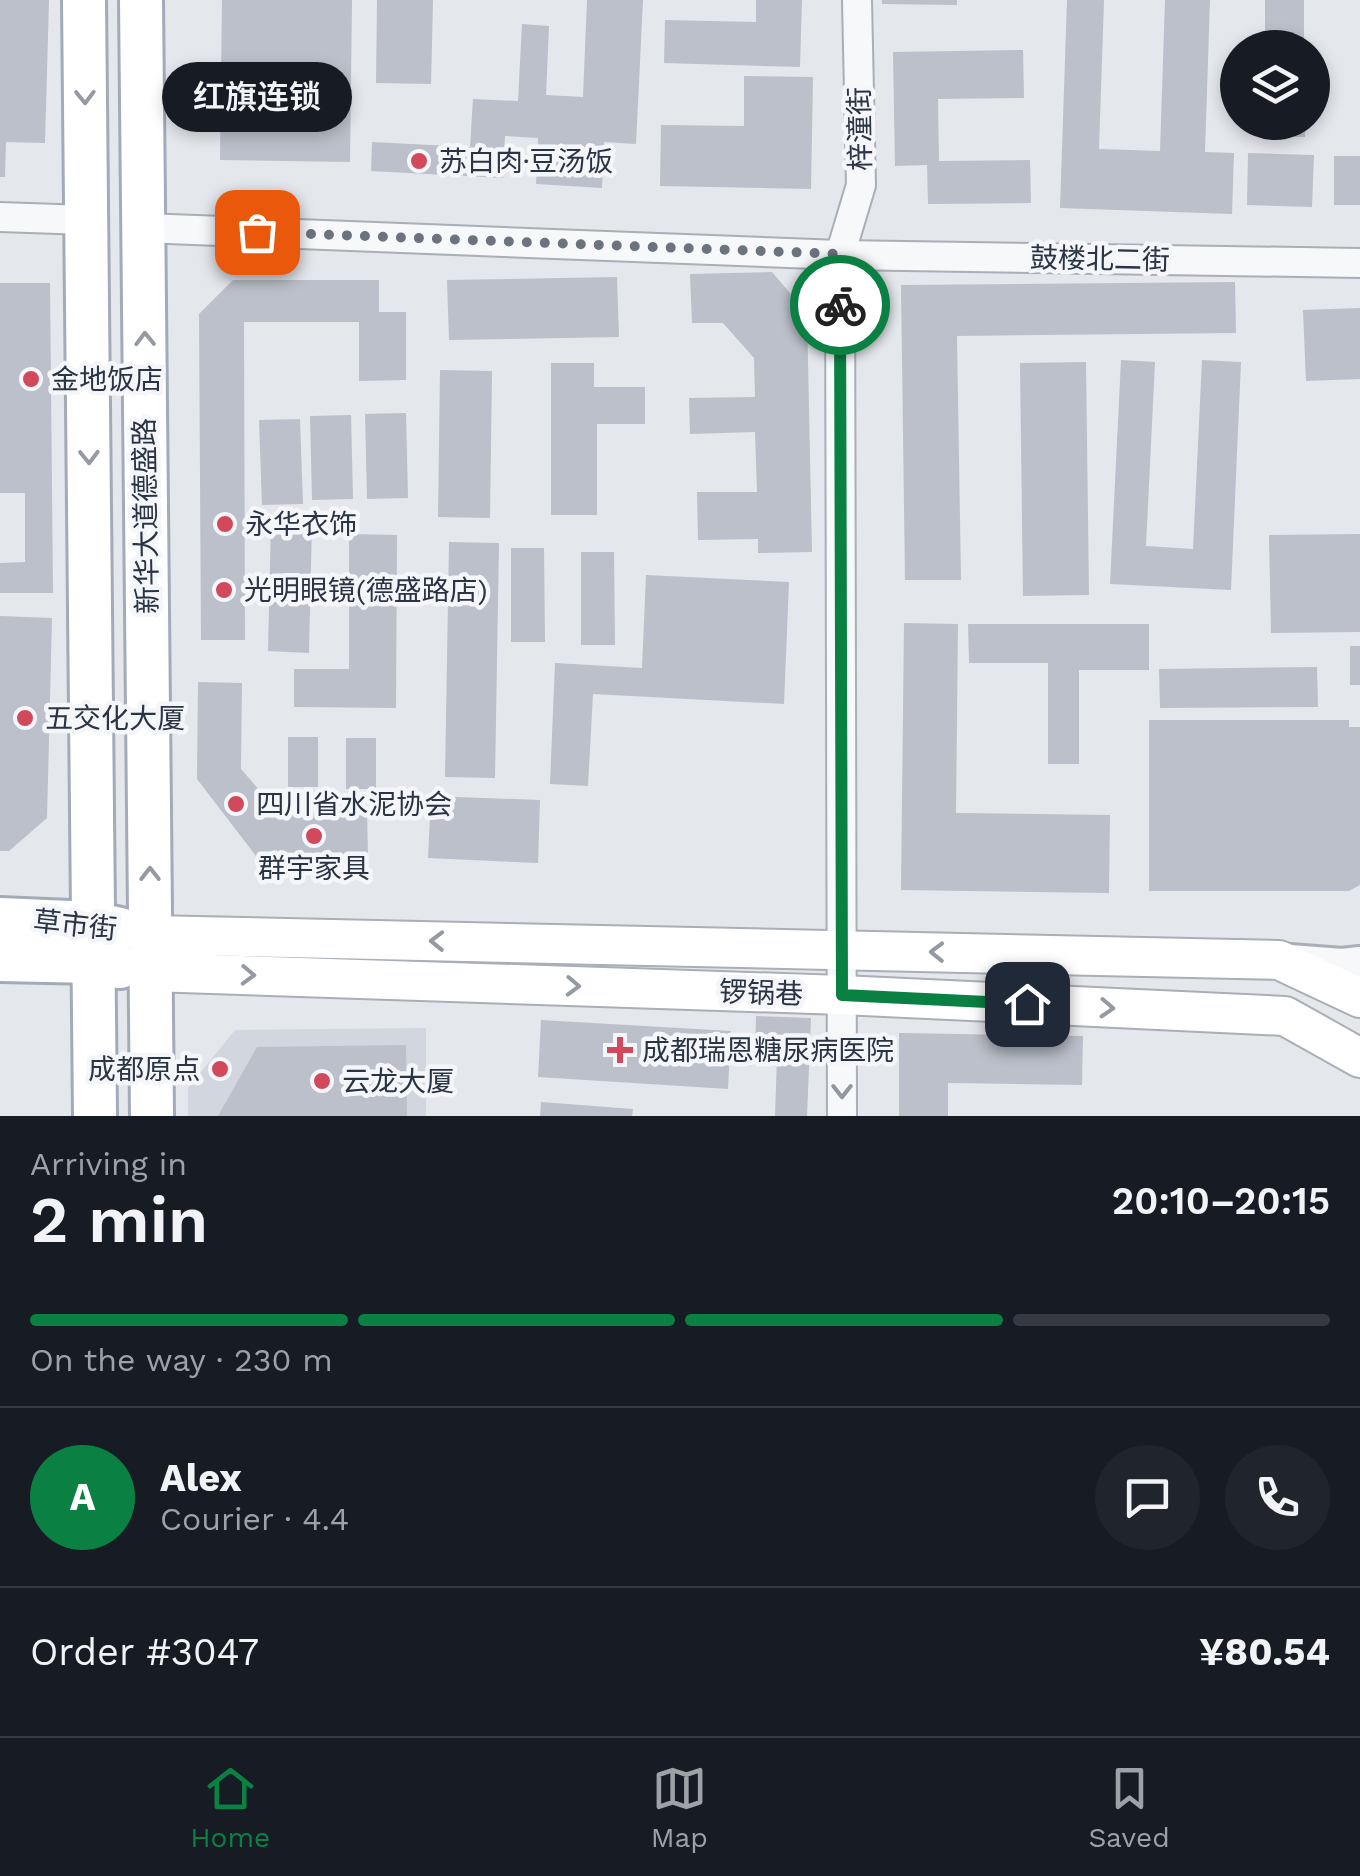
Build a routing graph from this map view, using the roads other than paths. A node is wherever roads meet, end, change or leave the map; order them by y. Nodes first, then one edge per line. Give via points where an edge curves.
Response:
1 (84, 0) edge
2 (141, 0) edge
3 (857, 0) edge
4 (0, 217) edge
5 (86, 220) junction
6 (144, 228) junction
7 (840, 254) junction
8 (1360, 263) edge
9 (0, 919) edge
10 (93, 943) junction
11 (842, 950) junction
12 (150, 953) junction
13 (0, 960) edge
14 (1279, 960) junction
15 (1360, 963) edge
16 (842, 995) junction
17 (1360, 998) edge
18 (1360, 1058) edge
19 (95, 1116) edge
20 (152, 1116) edge
21 (842, 1116) edge

1 -> 5 main road, 新华大道德盛路
2 - 6 main road, 新华大道德盛路
3 - 7 street, 梓潼街 via 861,186
4 - 5 street
5 -> 10 main road, 新华大道德盛路
6 - 7 street, 鼓楼北二街
12 -> 6 main road, 新华大道德盛路
7 - 8 street, 鼓楼北二街
7 - 11 street, 梓潼街
9 - 10 main road, 草市街
10 - 12 main road, 草市街
10 - 13 main road, 草市街
10 - 19 main road, 新华大道德盛路
11 -> 12 main road, 锣锅巷
14 -> 11 main road, 锣锅巷
11 - 16 street, 梓潼街
12 -> 16 main road, 锣锅巷
12 - 20 main road, 新华大道德盛路
14 - 15 street
14 - 17 main road
16 -> 18 main road, 锣锅巷 via 1285,1016
16 -> 21 street, 梓潼街

